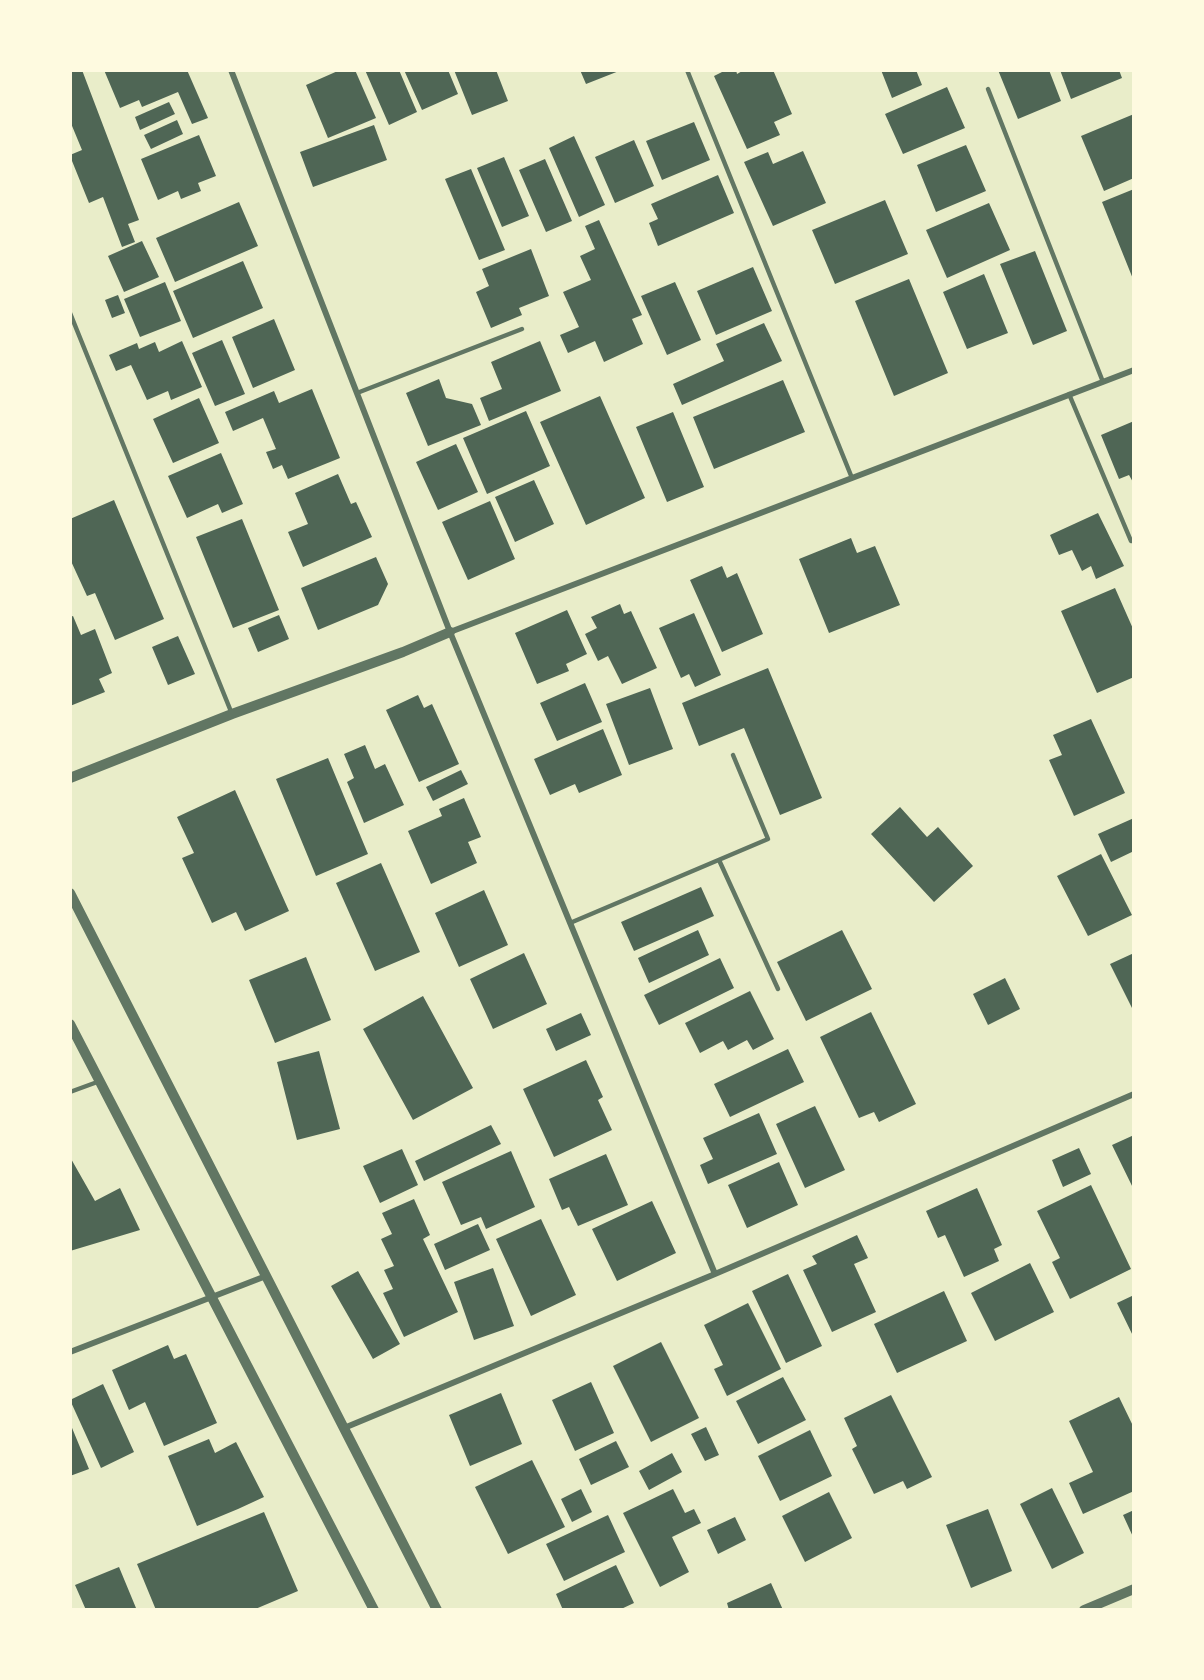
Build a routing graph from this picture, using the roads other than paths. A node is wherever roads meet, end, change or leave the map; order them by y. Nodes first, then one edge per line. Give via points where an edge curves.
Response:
1 (231, 70) edge
2 (687, 70) edge
3 (988, 89) dead end
4 (70, 314) edge
5 (522, 329) dead end
6 (1134, 370) edge
7 (1103, 382) junction
8 (357, 393) junction
9 (1070, 394) junction
10 (852, 478) junction
11 (1134, 540) edge
12 (450, 632) junction
13 (232, 714) junction
14 (734, 755) dead end
15 (70, 778) edge
16 (719, 860) junction
17 (70, 893) edge
18 (570, 923) junction
19 (778, 989) dead end
20 (70, 1024) edge
21 (100, 1081) junction
22 (70, 1092) edge
23 (1134, 1094) edge
24 (714, 1274) junction
25 (266, 1276) junction
26 (212, 1297) junction
27 (70, 1352) edge
28 (345, 1428) junction
29 (1134, 1589) edge
30 (374, 1610) edge
31 (437, 1610) edge
32 (1084, 1610) edge

1 - 8 street
2 - 10 lane
3 - 7 lane
4 - 13 lane
5 - 8 lane
6 - 7 street
7 - 9 street
8 - 12 street
9 - 10 street
9 - 11 lane via 1131,541
10 - 12 street
12 - 13 street
12 - 18 street
13 - 15 street
14 - 16 lane via 768,838
16 - 18 lane
16 - 19 lane
17 - 25 street
18 - 24 street
20 - 21 street
21 - 22 lane
21 - 26 street
23 - 24 street
24 - 28 street
25 - 26 street
25 - 28 street
26 - 27 street
26 - 30 street
28 - 31 street
29 - 32 street

